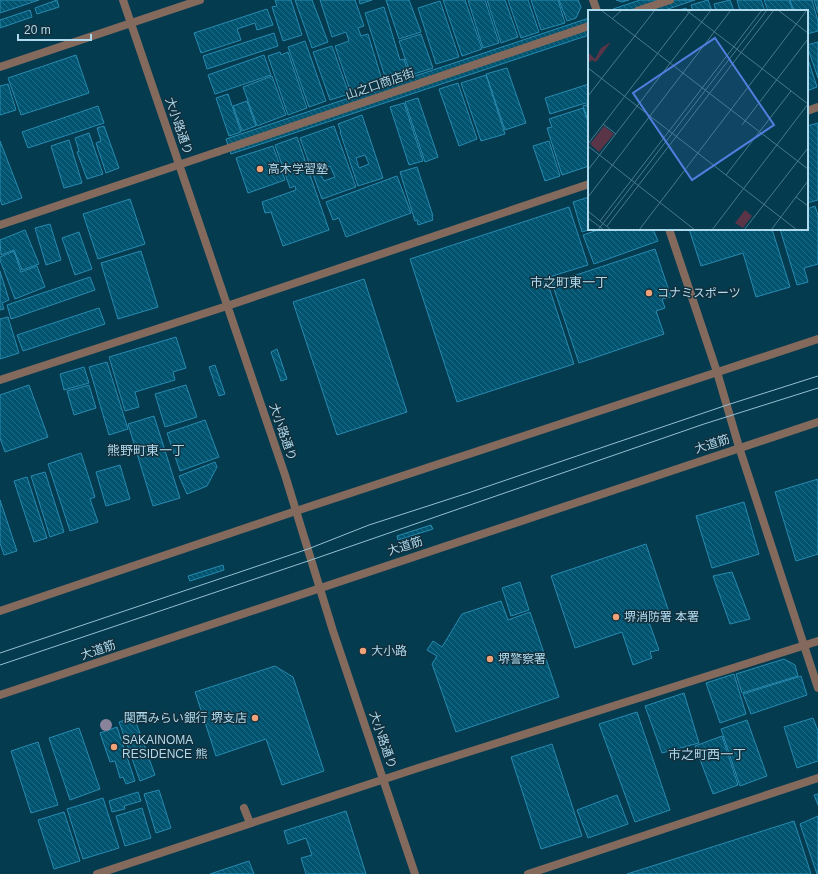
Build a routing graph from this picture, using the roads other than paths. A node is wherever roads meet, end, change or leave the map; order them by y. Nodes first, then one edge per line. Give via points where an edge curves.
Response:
1 (123, 0) edge
2 (200, 0) edge
3 (593, 0) edge
4 (670, 0) edge
5 (597, 10) edge
6 (640, 10) edge
7 (131, 24) junction
8 (588, 26) edge
9 (0, 67) edge
10 (818, 107) edge
11 (808, 111) edge
12 (179, 165) junction
13 (588, 184) edge
14 (0, 225) edge
15 (669, 230) edge
16 (227, 306) junction
17 (818, 339) edge
18 (717, 372) junction
19 (0, 380) edge
20 (818, 422) edge
21 (739, 447) junction
22 (296, 511) junction
23 (319, 587) junction
24 (0, 611) edge
25 (818, 641) edge
26 (804, 646) junction
27 (818, 688) edge
28 (0, 695) edge
29 (818, 778) edge
30 (384, 779) junction
31 (244, 808) dead end
32 (250, 823) junction
33 (97, 874) edge
34 (415, 874) edge
35 (528, 874) edge

1 - 7 street, 大小路通り
2 - 7 street
3 - 5 street
4 - 6 street
7 - 9 street
7 - 12 street, 大小路通り
8 - 12 street, 山之口商店街
10 - 11 street
12 - 14 street, 山之口商店街
12 - 16 street, 大小路通り
13 - 16 street
15 - 18 street
16 - 19 street
16 - 22 street, 大小路通り
17 - 18 street
18 - 21 street
18 - 22 street
20 - 21 street, 大道筋
21 - 23 street, 大道筋
21 - 26 street
22 - 23 street, 大小路通り
22 - 24 street
23 - 28 street, 大道筋
23 - 30 street, 大小路通り
25 - 26 street
26 - 27 street
26 - 30 street
29 - 35 street
30 - 32 street
30 - 34 street, 大小路通り
31 - 32 street
32 - 33 street

